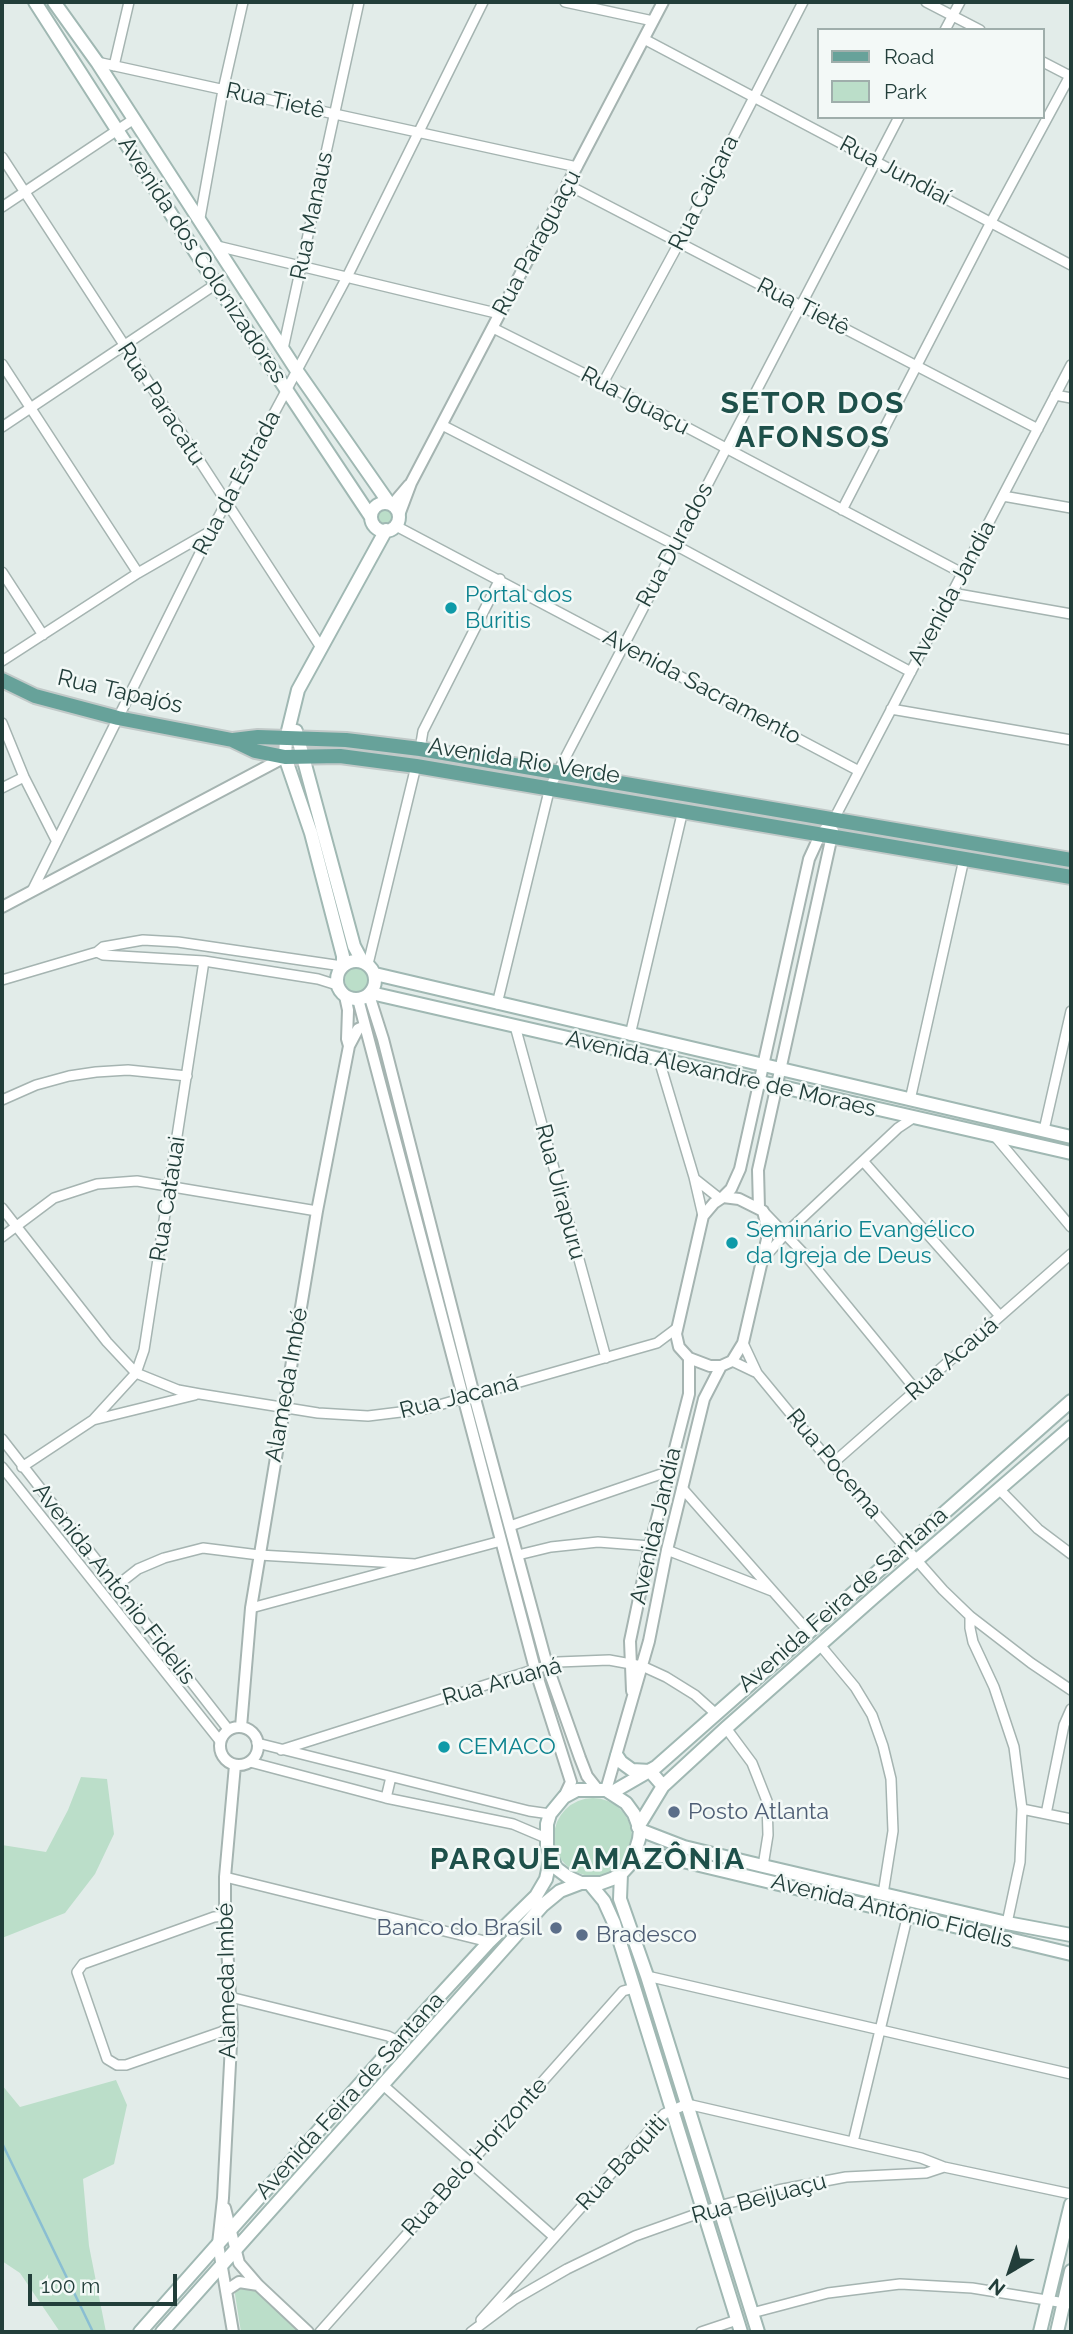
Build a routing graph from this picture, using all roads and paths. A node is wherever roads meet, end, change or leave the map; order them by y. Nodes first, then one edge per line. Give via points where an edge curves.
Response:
1 (34, 2) edge
2 (54, 2) edge
3 (129, 2) edge
4 (243, 2) edge
5 (359, 2) edge
6 (482, 2) edge
7 (565, 2) edge
8 (663, 2) edge
9 (803, 2) edge
10 (926, 2) edge
11 (960, 2) edge
12 (953, 16) junction
13 (653, 21) junction
14 (946, 28) edge
15 (976, 28) edge
16 (644, 39) junction
17 (97, 62) junction
18 (1045, 63) edge
19 (114, 66) junction
20 (1071, 75) edge
21 (223, 90) junction
22 (754, 97) junction
23 (335, 114) junction
24 (134, 119) junction
25 (898, 119) edge
26 (117, 130) junction
27 (417, 132) junction
28 (2, 158) edge
29 (876, 162) junction
30 (577, 167) junction
31 (568, 185) junction
32 (24, 192) junction
33 (2, 207) edge
34 (200, 219) junction
35 (991, 222) junction
36 (679, 243) junction
37 (217, 246) junction
38 (1071, 265) edge
39 (301, 267) junction
40 (347, 277) junction
41 (216, 284) junction
42 (801, 306) junction
43 (500, 314) junction
44 (493, 328) junction
45 (124, 346) junction
46 (284, 349) junction
47 (2, 364) edge
48 (1071, 365) edge
49 (917, 366) junction
50 (297, 371) junction
51 (603, 383) junction
52 (287, 390) junction
53 (1055, 395) junction
54 (1071, 398) edge
55 (30, 408) junction
56 (442, 425) junction
57 (2, 427) edge
58 (1038, 429) junction
59 (725, 449) junction
60 (1003, 496) junction
61 (226, 504) junction
62 (1071, 508) edge
63 (842, 510) junction
64 (371, 517) junction
65 (389, 521) junction
66 (211, 531) junction
67 (675, 545) junction
68 (2, 572) edge
69 (138, 573) junction
70 (962, 573) junction
71 (500, 579) junction
72 (952, 593) junction
73 (1071, 614) edge
74 (43, 635) junction
75 (623, 644) junction
76 (322, 649) junction
77 (2, 661) edge
78 (911, 672) junction
79 (2, 680) edge
80 (891, 709) junction
81 (118, 718) junction
82 (2, 723) edge
83 (292, 739) junction
84 (232, 740) junction
85 (1071, 740) edge
86 (419, 749) junction
87 (285, 757) junction
88 (303, 757) junction
89 (416, 766) junction
90 (559, 771) junction
91 (859, 771) junction
92 (24, 777) junction
93 (550, 787) junction
94 (2, 788) edge
95 (683, 810) junction
96 (833, 821) junction
97 (827, 836) junction
98 (56, 840) junction
99 (964, 859) junction
100 (1071, 860) edge
101 (1071, 877) edge
102 (32, 891) junction
103 (2, 907) edge
104 (97, 952) junction
105 (204, 961) junction
106 (342, 966) junction
107 (368, 967) junction
108 (2, 979) edge
109 (356, 994) junction
110 (497, 1004) junction
111 (1071, 1011) edge
112 (365, 1026) junction
113 (515, 1026) junction
114 (631, 1035) junction
115 (349, 1046) junction
116 (659, 1060) junction
117 (763, 1065) junction
118 (780, 1069) junction
119 (187, 1076) junction
120 (759, 1083) junction
121 (776, 1087) junction
122 (2, 1100) edge
123 (910, 1100) junction
124 (913, 1118) junction
125 (1044, 1130) junction
126 (994, 1135) junction
127 (1071, 1137) edge
128 (1071, 1153) edge
129 (863, 1160) junction
130 (694, 1177) junction
131 (171, 1186) junction
132 (721, 1198) junction
133 (2, 1208) edge
134 (761, 1210) junction
135 (317, 1211) junction
136 (703, 1216) junction
137 (16, 1226) junction
138 (1071, 1227) edge
139 (786, 1233) junction
140 (2, 1237) edge
141 (1071, 1254) edge
142 (762, 1261) junction
143 (1000, 1316) junction
144 (677, 1328) junction
145 (657, 1343) junction
146 (743, 1343) junction
147 (679, 1346) junction
148 (606, 1358) junction
149 (689, 1358) junction
150 (726, 1363) junction
151 (136, 1373) junction
152 (757, 1373) junction
153 (916, 1390) junction
154 (200, 1394) junction
155 (474, 1395) junction
156 (462, 1399) junction
157 (1071, 1401) edge
158 (284, 1407) junction
159 (93, 1420) junction
160 (1071, 1427) edge
161 (2, 1439) edge
162 (832, 1464) junction
163 (22, 1466) junction
164 (2, 1467) edge
165 (667, 1472) junction
166 (682, 1488) junction
167 (1000, 1490) junction
168 (510, 1526) junction
169 (501, 1541) junction
170 (650, 1546) junction
171 (904, 1547) junction
172 (667, 1550) junction
173 (1071, 1554) edge
174 (259, 1555) junction
175 (517, 1555) junction
176 (916, 1561) junction
177 (415, 1564) junction
178 (115, 1587) junction
179 (774, 1591) junction
180 (251, 1608) junction
181 (970, 1616) junction
182 (808, 1631) junction
183 (820, 1646) junction
184 (629, 1662) junction
185 (547, 1665) junction
186 (642, 1666) junction
187 (535, 1669) junction
188 (1071, 1690) edge
189 (632, 1695) junction
190 (1071, 1709) edge
191 (715, 1713) junction
192 (242, 1727) junction
193 (726, 1728) junction
194 (228, 1729) junction
195 (220, 1741) junction
196 (257, 1743) junction
197 (576, 1748) junction
198 (281, 1750) junction
199 (563, 1754) junction
200 (617, 1756) junction
201 (250, 1762) junction
202 (235, 1765) junction
203 (650, 1771) junction
204 (391, 1777) junction
205 (663, 1786) junction
206 (605, 1791) junction
207 (564, 1797) junction
208 (386, 1798) junction
209 (1022, 1809) junction
210 (550, 1814) junction
211 (1046, 1814) junction
212 (1071, 1819) edge
213 (639, 1828) junction
214 (546, 1838) junction
215 (551, 1856) junction
216 (632, 1862) junction
217 (763, 1866) junction
218 (621, 1874) junction
219 (225, 1877) junction
220 (586, 1883) junction
221 (883, 1894) junction
222 (908, 1914) junction
223 (225, 1916) junction
224 (1007, 1923) junction
225 (1071, 1935) edge
226 (489, 1942) junction
227 (1071, 1954) edge
228 (647, 1976) junction
229 (634, 1988) junction
230 (230, 1997) junction
231 (232, 2025) junction
232 (880, 2031) junction
233 (398, 2041) junction
234 (1071, 2074) edge
235 (383, 2085) junction
236 (687, 2104) junction
237 (672, 2110) junction
238 (853, 2142) junction
239 (468, 2163) junction
240 (944, 2167) junction
241 (1071, 2194) edge
242 (223, 2198) junction
243 (1071, 2204) edge
244 (719, 2206) junction
245 (704, 2212) junction
246 (230, 2230) junction
247 (554, 2237) junction
248 (218, 2244) junction
249 (234, 2249) junction
250 (222, 2265) junction
251 (1071, 2271) edge
252 (258, 2285) junction
253 (227, 2290) junction
254 (1048, 2301) junction
255 (1068, 2303) edge
256 (752, 2313) junction
257 (739, 2326) edge
258 (140, 2332) edge
259 (162, 2332) edge
260 (233, 2332) edge
261 (308, 2332) edge
262 (320, 2332) edge
263 (471, 2332) edge
264 (701, 2332) edge
265 (758, 2332) edge
266 (1040, 2332) edge
267 (1057, 2332) edge

1 - 26 main road, Avenida dos Colonizadores
2 - 17 main road, Avenida dos Colonizadores
3 - 19 street
4 - 21 street
5 - 23 street, Rua Manaus
6 - 27 street, Rua da Estrada
7 - 13 street
8 - 13 street, Rua Paraguaçu
9 - 22 street, Rua Caiçara
10 - 12 street
11 - 12 street
12 - 14 street
12 - 15 street
13 - 16 street, Rua Paraguaçu
16 - 22 street, Rua Jundiaí
16 - 30 street, Rua Paraguaçu
17 - 19 street, Rua Tietê
17 - 24 main road, Avenida dos Colonizadores
18 - 20 street
19 - 21 street, Rua Tietê
20 - 35 street
21 - 23 street, Rua Tietê
21 - 34 street
22 - 29 street, Rua Jundiaí
22 - 36 street, Rua Caiçara
23 - 27 street, Rua Tietê
23 - 39 street, Rua Manaus
24 - 26 street
24 - 34 main road, Avenida dos Colonizadores
25 - 29 street, Rua Durados
26 - 32 street
26 - 41 main road, Avenida dos Colonizadores
27 - 30 street, Rua Tietê
27 - 40 street, Rua da Estrada
28 - 32 street, Rua Paracatu
29 - 35 street, Rua Jundiaí
29 - 42 street, Rua Durados
30 - 31 street, Rua Paraguaçu
31 - 36 street, Rua Tietê
31 - 43 street, Rua Paraguaçu
32 - 33 street
32 - 45 street, Rua Paracatu
34 - 37 main road, Avenida dos Colonizadores
35 - 38 street, Rua Jundiaí
35 - 49 street
36 - 42 street, Rua Tietê
36 - 51 street, Rua Caiçara
37 - 39 street
37 - 46 main road, Avenida dos Colonizadores
39 - 40 street
39 - 46 street, Rua Manaus
40 - 43 street
40 - 50 street, Rua da Estrada
41 - 45 street
41 - 52 main road, Avenida dos Colonizadores
42 - 49 street, Rua Tietê
42 - 59 street, Rua Durados
43 - 44 street, Rua Paraguaçu
44 - 51 street, Rua Iguaçu
44 - 56 street, Rua Paraguaçu
45 - 55 street
45 - 61 street, Rua Paracatu
46 - 50 main road, Avenida dos Colonizadores
47 - 55 street
48 - 53 street, Avenida Jandia
49 - 58 street, Rua Tietê
49 - 63 street
50 - 52 street, Rua da Estrada
50 - 65 main road, Avenida dos Colonizadores
51 - 59 street, Rua Iguaçu
52 - 61 street, Rua da Estrada
52 - 64 main road, Avenida dos Colonizadores
53 - 54 street
53 - 58 street, Avenida Jandia
55 - 57 street
55 - 69 street
56 - 65 street, Rua Paraguaçu
56 - 67 street
58 - 60 street, Avenida Jandia
59 - 63 street, Rua Iguaçu
59 - 67 street, Rua Durados
60 - 62 street
60 - 70 street, Avenida Jandia
61 - 66 street, Rua da Estrada
61 - 76 street, Rua Paracatu
63 - 70 street, Rua Iguaçu
64 - 65 main road, Avenida dos Colonizadores via 374,525
64 - 65 main road via 376,505
65 - 71 street, Avenida Sacramento
65 - 76 main road, Rua Paraguaçu
66 - 69 street
66 - 81 street, Rua da Estrada
67 - 75 street, Rua Durados
67 - 78 street
68 - 74 street
69 - 74 street
70 - 72 street, Avenida Jandia
71 - 75 street, Avenida Sacramento
71 - 86 street via 423,731
72 - 73 street
72 - 78 street, Avenida Jandia
74 - 77 street
75 - 90 street, Rua Durados
75 - 91 street, Avenida Sacramento
76 - 83 main road, Rua Paraguaçu via 298,690 291,714
78 - 80 street, Avenida Jandia
79 - 81 main road, Rua Tapajós via 35,696
80 - 85 street
80 - 91 street, Avenida Jandia
81 - 84 main road, Rua Tapajós
81 - 98 street, Rua da Estrada
82 - 92 street
83 - 84 main road, Rua Tapajós
83 - 86 main road, Avenida Rio Verde
83 - 87 main road
83 - 88 main road, Rua Paraguaçu
84 - 87 main road, Rua Tapajós
86 - 90 main road, Avenida Rio Verde
87 - 88 main road, Avenida Rio Verde
87 - 102 street, Avenida Rio Verde
87 - 106 main road via 311,833
88 - 89 main road, Avenida Rio Verde via 340,756
88 - 107 main road, Rua Paraguaçu via 354,946
89 - 93 main road, Avenida Rio Verde
89 - 107 street
90 - 93 street, Rua Durados
90 - 96 main road, Avenida Rio Verde
91 - 96 street, Avenida Jandia
92 - 94 street
92 - 98 street
93 - 95 main road, Avenida Rio Verde
93 - 110 street
95 - 97 main road, Avenida Rio Verde
95 - 114 street
96 - 97 street
96 - 100 main road, Avenida Rio Verde
97 - 99 main road, Avenida Rio Verde
97 - 117 street via 810,859
97 - 118 street
98 - 102 street, Rua da Estrada
99 - 101 main road, Avenida Rio Verde
99 - 123 street
102 - 103 street, Avenida Rio Verde
104 - 105 street, Avenida Alexandre de Moraes
104 - 106 street, Avenida Alexandre de Moraes via 143,940 178,942
104 - 108 street, Avenida Alexandre de Moraes
105 - 109 street, Avenida Alexandre de Moraes via 318,979
105 - 119 street, Rua Catauai
106 - 107 main road via 349,961
106 - 109 main road via 337,975
107 - 109 main road via 374,987
107 - 110 main road, Avenida Alexandre de Moraes
109 - 112 street
109 - 113 main road, Avenida Alexandre de Moraes
109 - 115 street, Alameda Imbé via 348,1010
109 - 155 street via 383,1039
110 - 114 main road, Avenida Alexandre de Moraes
111 - 125 street
112 - 115 street, Alameda Imbé via 358,1029
112 - 156 street
113 - 116 main road, Avenida Alexandre de Moraes
113 - 148 street, Rua Uirapuru
114 - 117 main road, Avenida Alexandre de Moraes
115 - 135 street, Alameda Imbé
116 - 120 main road, Avenida Alexandre de Moraes
116 - 130 street
117 - 118 main road, Avenida Alexandre de Moraes
117 - 120 street
118 - 121 street
118 - 123 main road, Avenida Alexandre de Moraes
119 - 122 street via 96,1072 36,1085
119 - 131 street, Rua Catauai
120 - 121 main road, Avenida Alexandre de Moraes
120 - 132 street via 740,1169
121 - 124 main road, Avenida Alexandre de Moraes
121 - 134 street via 758,1170
123 - 125 main road, Avenida Alexandre de Moraes
124 - 126 main road, Avenida Alexandre de Moraes
124 - 129 street
125 - 127 main road, Avenida Alexandre de Moraes
126 - 128 main road, Avenida Alexandre de Moraes
126 - 138 street
129 - 139 street
129 - 143 street
130 - 132 street
130 - 136 street
131 - 135 street
131 - 137 street via 137,1181 97,1184 54,1198
131 - 151 street, Rua Catauai via 144,1350
132 - 134 street via 739,1199
132 - 136 street
133 - 137 street
134 - 139 street
134 - 142 street, Avenida Jandia via 767,1227
135 - 158 street, Alameda Imbé
136 - 144 street
137 - 140 street
137 - 151 street
139 - 142 street
139 - 153 street
141 - 143 street, Rua Acauá
142 - 146 street, Avenida Jandia
143 - 153 street, Rua Acauá
144 - 145 street, Rua Jacaná
144 - 147 street
145 - 147 street, Rua Jacaná
145 - 148 street, Rua Jacaná
146 - 150 street, Avenida Jandia
146 - 152 street, Rua Pocema
147 - 149 street
148 - 155 street, Rua Jacaná
149 - 150 street via 710,1366
149 - 165 street, Avenida Jandia via 689,1394
150 - 152 street, Rua Pocema
150 - 166 street, Avenida Jandia via 704,1399
151 - 154 street
151 - 159 street, Rua Catauai
152 - 162 street, Rua Pocema
153 - 162 street, Rua Acauá
154 - 158 street, Rua Jacaná
154 - 159 street, Rua Jacaná
155 - 156 street, Rua Jacaná
155 - 168 street
156 - 158 street, Rua Jacaná via 368,1416
156 - 169 street
157 - 171 main road, Avenida Feira de Santana
158 - 174 street, Alameda Imbé
159 - 163 street, Rua Jacaná
160 - 167 main road, Avenida Feira de Santana
161 - 163 street, Avenida Antônio Fidelis
162 - 171 street, Rua Pocema
163 - 178 street, Avenida Antônio Fidelis
164 - 195 street, Avenida Antônio Fidelis
165 - 168 street
165 - 170 street, Avenida Jandia
166 - 172 street, Avenida Jandia
166 - 179 street
167 - 173 street via 1038,1529
167 - 176 main road, Avenida Feira de Santana
168 - 175 street
169 - 177 street
169 - 187 street
170 - 175 street via 598,1542
170 - 184 street, Avenida Jandia
171 - 176 street, Rua Pocema
171 - 182 main road, Avenida Feira de Santana
172 - 179 street
172 - 186 street, Avenida Jandia
174 - 177 street
174 - 178 street via 203,1548 138,1569
174 - 180 street, Alameda Imbé
175 - 185 street
176 - 181 street, Rua Pocema
176 - 183 main road, Avenida Feira de Santana
177 - 180 street
178 - 194 street, Avenida Antônio Fidelis
179 - 182 street
180 - 192 street, Alameda Imbé
181 - 188 street, Rua Pocema
181 - 209 street via 973,1642 998,1696 1014,1747
182 - 191 main road, Avenida Feira de Santana
183 - 193 main road, Avenida Feira de Santana
183 - 221 street via 855,1687 883,1746 891,1779 893,1831
184 - 185 street, Rua Aruaná
184 - 186 street, Rua Aruaná
184 - 189 street, Avenida Jandia
185 - 187 street, Rua Aruaná
185 - 197 street
186 - 189 street, Avenida Jandia
186 - 191 street, Rua Aruaná via 666,1676
187 - 198 street, Rua Aruaná
187 - 199 street
189 - 200 street, Avenida Jandia
190 - 211 street
191 - 203 main road, Avenida Feira de Santana
192 - 194 street
192 - 196 street
193 - 205 main road, Avenida Feira de Santana
193 - 217 street via 752,1763 767,1801
194 - 195 street
195 - 202 street via 226,1759
196 - 198 street
196 - 201 street
197 - 199 street via 573,1759
197 - 206 street via 587,1776
198 - 204 street
199 - 207 street via 572,1782
200 - 203 main road via 632,1770
200 - 206 street, Avenida Jandia
201 - 202 street
201 - 208 street
202 - 219 street, Alameda Imbé
203 - 205 main road
203 - 206 main road, Avenida Feira de Santana
204 - 208 street
204 - 210 street
205 - 213 main road, Avenida Feira de Santana
206 - 207 main road via 577,1790
206 - 213 main road via 626,1803
207 - 210 main road
208 - 214 street via 513,1824
209 - 211 street
209 - 224 street via 1020,1862
210 - 214 main road
211 - 212 street
213 - 216 main road
213 - 217 main road, Avenida Antônio Fidelis via 684,1847
214 - 215 main road
215 - 220 main road via 556,1868
215 - 226 main road, Avenida Feira de Santana via 536,1896
216 - 218 main road
216 - 222 main road, Avenida Antônio Fidelis via 644,1856 662,1856
217 - 221 main road, Avenida Antônio Fidelis
218 - 220 main road
218 - 228 main road via 620,1899
219 - 223 street, Alameda Imbé
219 - 226 street
220 - 229 main road via 604,1901
220 - 235 main road, Avenida Feira de Santana via 560,1891 543,1905
221 - 224 main road, Avenida Antônio Fidelis
222 - 227 main road, Avenida Antônio Fidelis
222 - 232 street
223 - 230 street, Alameda Imbé
223 - 231 street via 83,1964 78,1975 107,2059 117,2065
224 - 225 main road, Avenida Antônio Fidelis
226 - 233 main road, Avenida Feira de Santana
228 - 232 street
228 - 236 main road
229 - 237 main road
229 - 239 street, Rua Belo Horizonte via 623,1991
230 - 231 street, Alameda Imbé
230 - 233 street
231 - 242 street, Alameda Imbé
232 - 234 street
232 - 238 street
233 - 246 main road, Avenida Feira de Santana
235 - 239 street
235 - 249 main road, Avenida Feira de Santana
236 - 237 street, Rua Baquiti
236 - 238 street, Rua Baquiti
236 - 244 main road
237 - 245 main road
237 - 247 street, Rua Baquiti
238 - 240 street, Rua Baquiti
239 - 247 street
239 - 262 street, Rua Belo Horizonte
240 - 241 street, Rua Beijuaçu
240 - 244 street, Rua Beijuaçu via 926,2173 846,2177
242 - 246 street, Alameda Imbé
242 - 248 street, Alameda Imbé
243 - 254 main road
244 - 245 street, Rua Beijuaçu
244 - 256 main road
245 - 257 main road
245 - 263 street, Rua Beijuaçu via 635,2236 567,2269
246 - 248 main road, Avenida Feira de Santana
246 - 249 street, Alameda Imbé
247 - 263 street, Rua Baquiti
248 - 250 street, Alameda Imbé
248 - 258 main road, Avenida Feira de Santana
249 - 250 main road, Avenida Feira de Santana
249 - 252 street, Alameda Imbé via 239,2263
250 - 253 street, Alameda Imbé
250 - 259 main road, Avenida Feira de Santana
251 - 255 main road
252 - 253 street via 239,2282
252 - 261 street, Alameda Imbé
253 - 260 street, Alameda Imbé
254 - 255 street
254 - 256 street via 972,2288 900,2284 828,2293
254 - 266 main road
255 - 267 main road
256 - 265 main road
257 - 264 street

